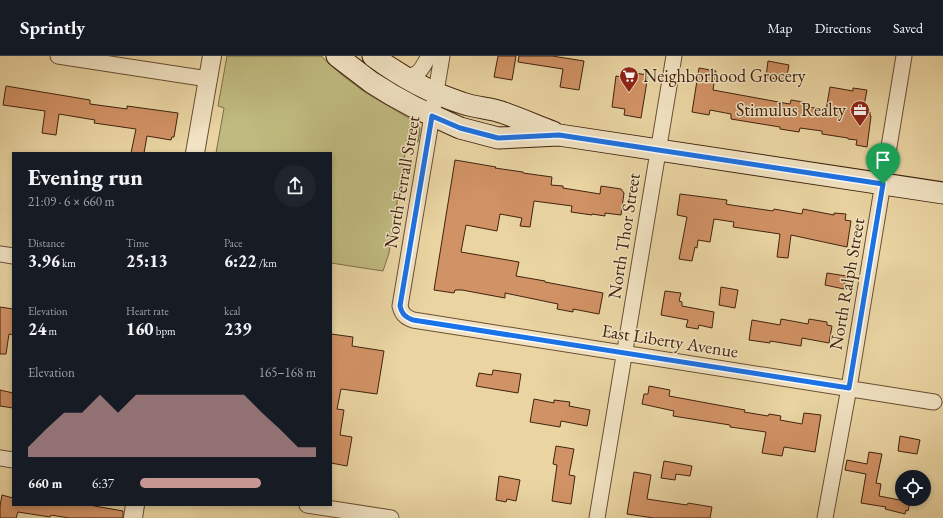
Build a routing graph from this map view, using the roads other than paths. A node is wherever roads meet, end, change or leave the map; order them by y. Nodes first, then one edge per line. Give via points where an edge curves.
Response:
1 (58, 56) edge
2 (212, 56) edge
3 (337, 56) edge
4 (373, 56) edge
5 (429, 56) edge
6 (442, 56) edge
7 (674, 56) edge
8 (904, 56) edge
9 (403, 76) junction
10 (208, 79) junction
11 (436, 93) junction
12 (432, 116) junction
13 (559, 135) junction
14 (658, 150) junction
15 (195, 152) edge
16 (883, 184) junction
17 (943, 193) edge
18 (0, 254) edge
19 (12, 256) edge
20 (402, 314) joint
21 (624, 352) junction
22 (849, 388) junction
23 (934, 402) dead end
24 (0, 458) edge
25 (12, 460) edge
26 (135, 506) edge
27 (312, 506) edge
28 (358, 516) edge
29 (133, 518) edge
30 (391, 518) edge
31 (597, 518) edge
32 (825, 518) edge

1 - 10 street
2 - 10 street
3 - 12 main road via 370,82
4 - 9 main road
5 - 9 street via 416,74
6 - 11 street, North Ferrall Street
7 - 14 street, North Thor Street
8 - 16 street, North Ralph Street
9 - 11 main road
10 - 15 street
11 - 12 street, North Ferrall Street
11 - 13 main road via 462,103 503,112
12 - 13 main road via 460,128 498,138
12 - 20 street, North Ferrall Street via 400,306
13 - 14 main road
14 - 16 main road
14 - 21 street, North Thor Street
16 - 17 main road
16 - 22 street, North Ralph Street
18 - 19 street
20 - 21 street, East Liberty Avenue via 413,320
21 - 22 street, East Liberty Avenue
21 - 31 street, North Thor Street
22 - 23 street, East Liberty Avenue
22 - 32 street, North Ralph Street
24 - 25 street
26 - 29 street
27 - 28 street
28 - 30 street

